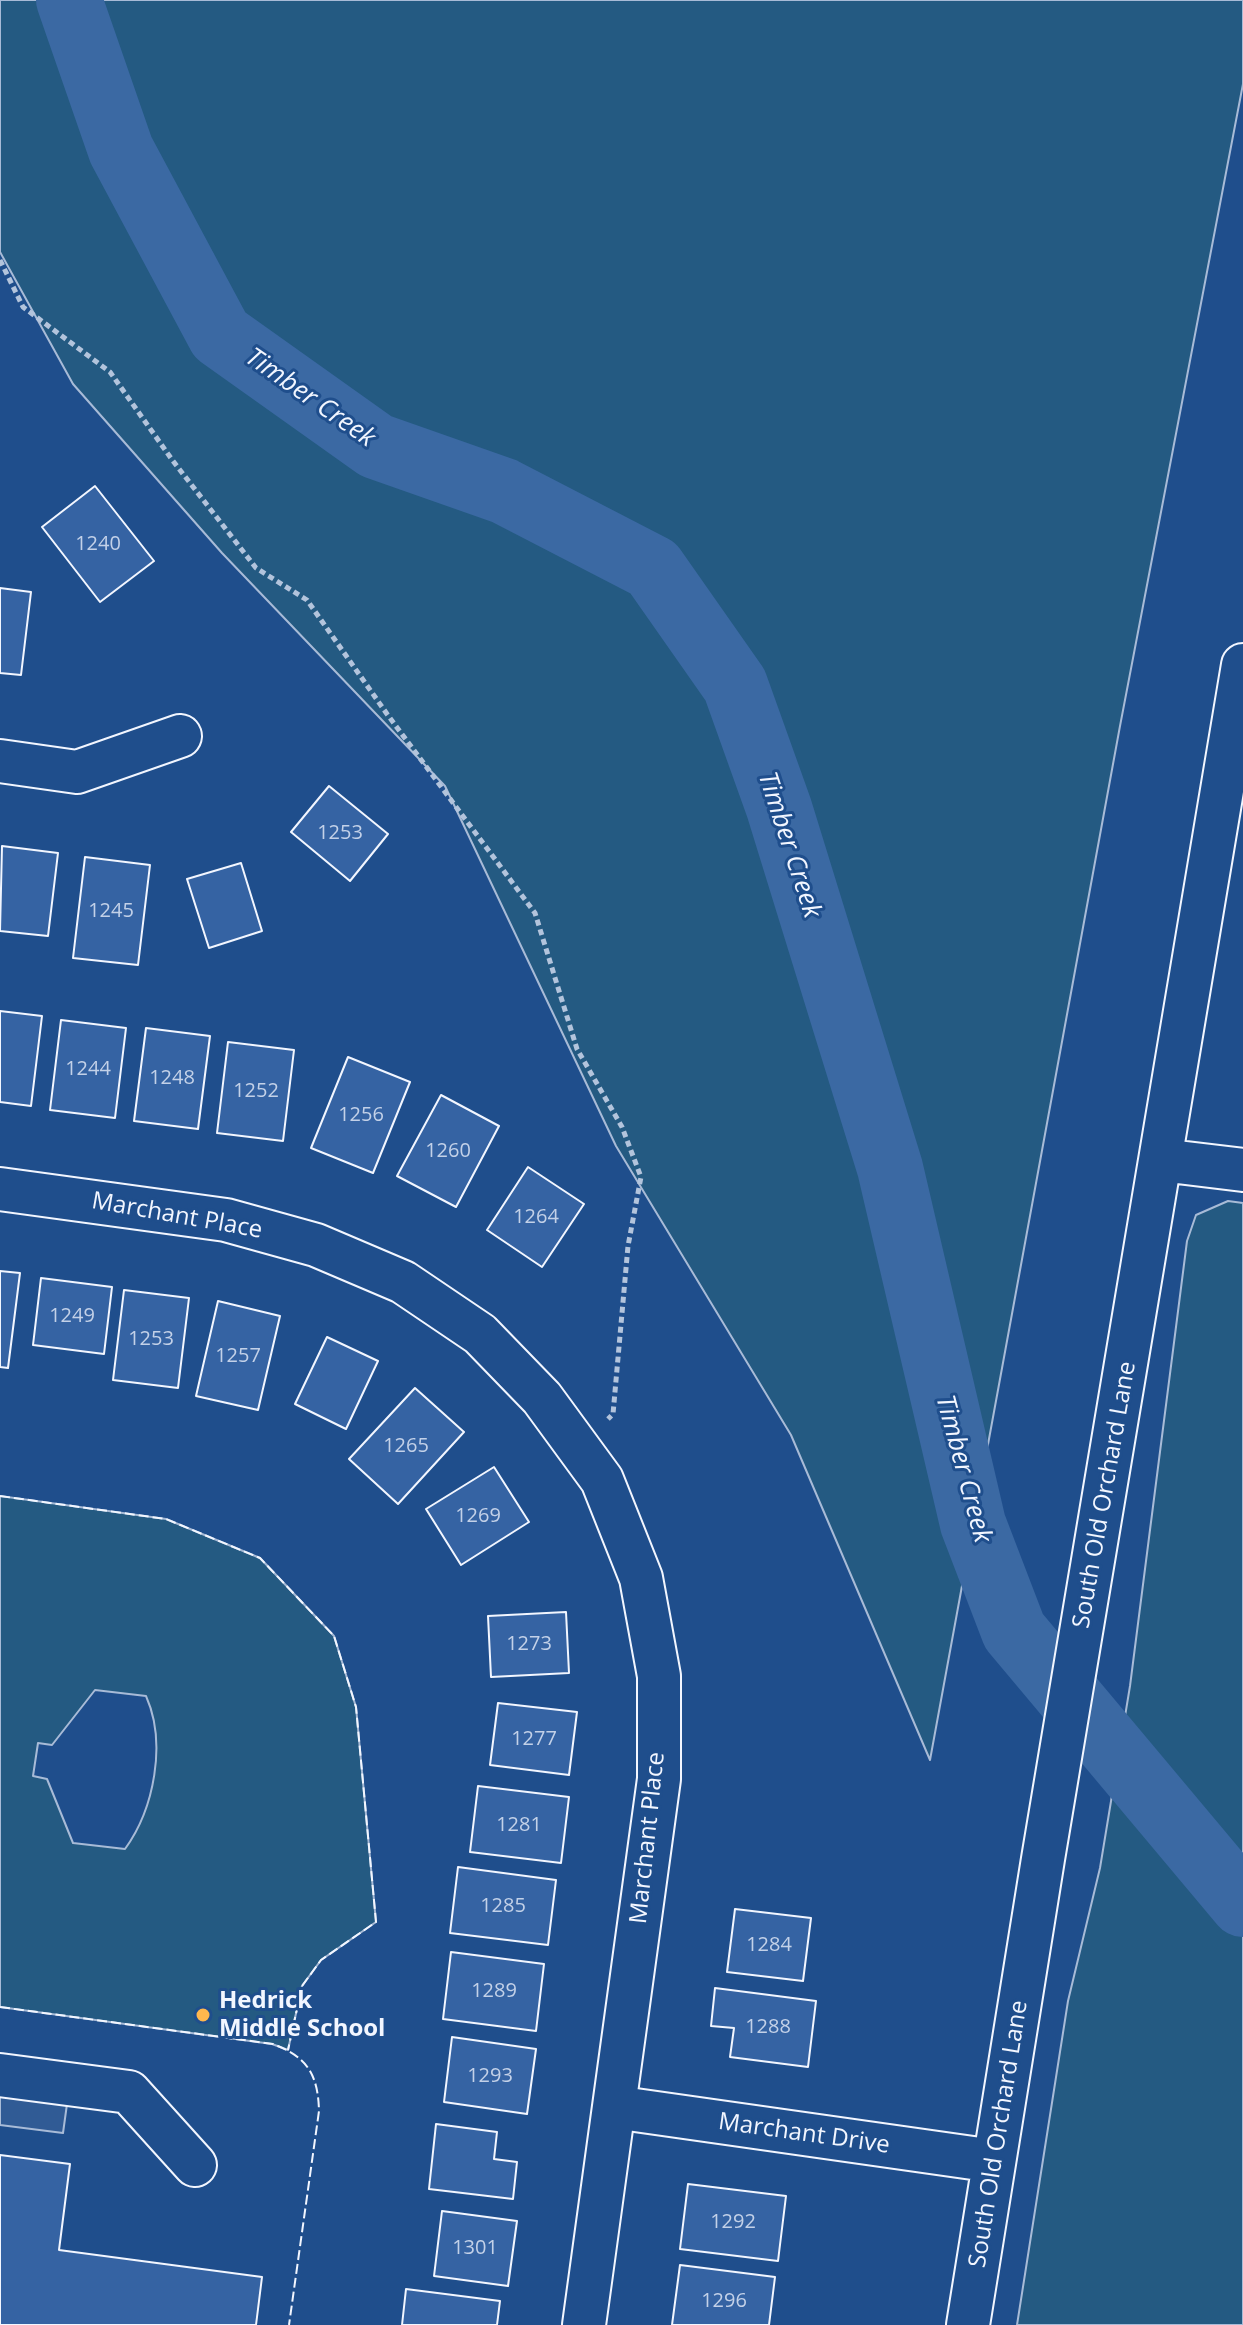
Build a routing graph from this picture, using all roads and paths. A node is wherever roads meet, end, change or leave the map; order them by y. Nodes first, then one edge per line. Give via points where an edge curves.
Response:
1 (0, 260) edge
2 (1243, 665) edge
3 (180, 736) dead end
4 (1236, 746) edge
5 (0, 761) edge
6 (1161, 1160) junction
7 (1243, 1170) edge
8 (0, 1189) edge
9 (608, 1419) dead end
10 (0, 2075) edge
11 (614, 2107) junction
12 (994, 2161) junction
13 (195, 2165) dead end
14 (584, 2325) edge
15 (968, 2325) edge

1 - 9 path via 23,307 110,372 256,568 307,600 535,913 577,1049 622,1127 641,1177 628,1246 613,1414
2 - 4 street, South Old Orchard Lane
3 - 5 street via 77,772
4 - 6 street, South Old Orchard Lane
6 - 7 street
6 - 12 street, South Old Orchard Lane
8 - 11 street, Marchant Place via 226,1220 316,1245 403,1282 480,1334 542,1398 602,1480 641,1578 659,1676 659,1779
10 - 13 street via 129,2092
11 - 12 street, Marchant Drive
11 - 14 street, Marchant Place
12 - 15 street, South Old Orchard Lane

